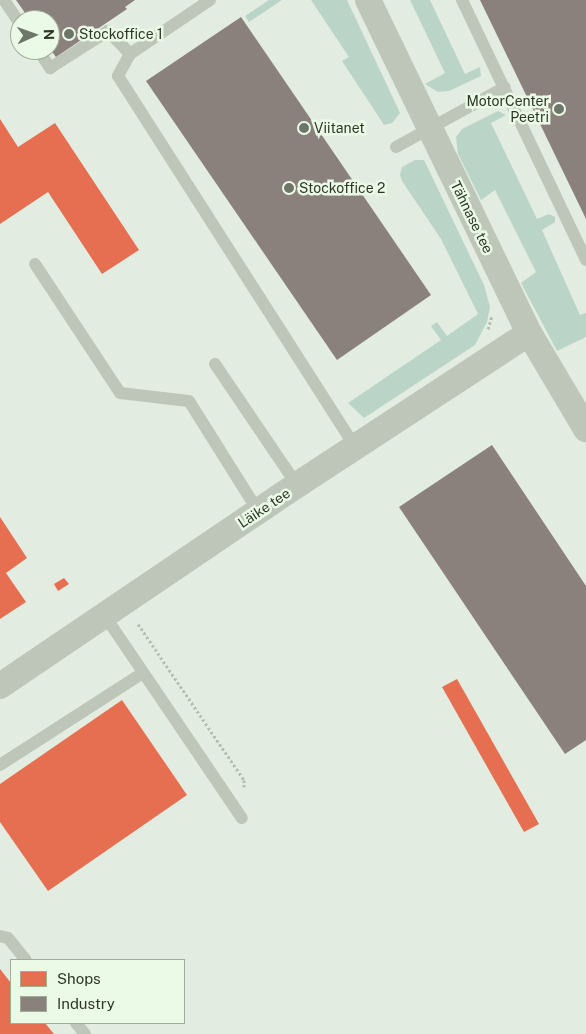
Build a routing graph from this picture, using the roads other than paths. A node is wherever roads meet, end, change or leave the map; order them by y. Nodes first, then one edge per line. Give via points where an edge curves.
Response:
1 (210, 0) edge
2 (368, 0) edge
3 (462, 0) edge
4 (130, 54) junction
5 (45, 60) edge
6 (505, 87) junction
7 (429, 128) junction
8 (396, 147) dead end
9 (586, 260) edge
10 (35, 264) dead end
11 (530, 333) junction
12 (215, 364) dead end
13 (586, 428) edge
14 (355, 447) junction
15 (297, 485) junction
16 (258, 511) junction
17 (105, 616) junction
18 (143, 673) junction
19 (0, 686) edge
20 (0, 765) edge
21 (242, 818) dead end
22 (0, 936) edge
23 (25, 959) edge
24 (77, 1024) edge
25 (85, 1034) edge

1 - 4 lane
2 - 7 street, Tähnase tee
3 - 6 lane
4 - 5 lane via 108,32 50,68
4 - 14 lane via 118,76
6 - 7 lane
6 - 9 lane
7 - 8 lane
7 - 11 street, Tähnase tee
10 - 16 lane via 120,393 189,401
11 - 13 street, Tähnase tee
11 - 14 street, Läike tee
12 - 15 lane
14 - 15 street, Läike tee
15 - 16 street, Läike tee
16 - 17 street, Läike tee
17 - 18 lane
17 - 19 street, Läike tee
18 - 20 lane
18 - 21 lane
22 - 23 lane via 8,938
24 - 25 lane

